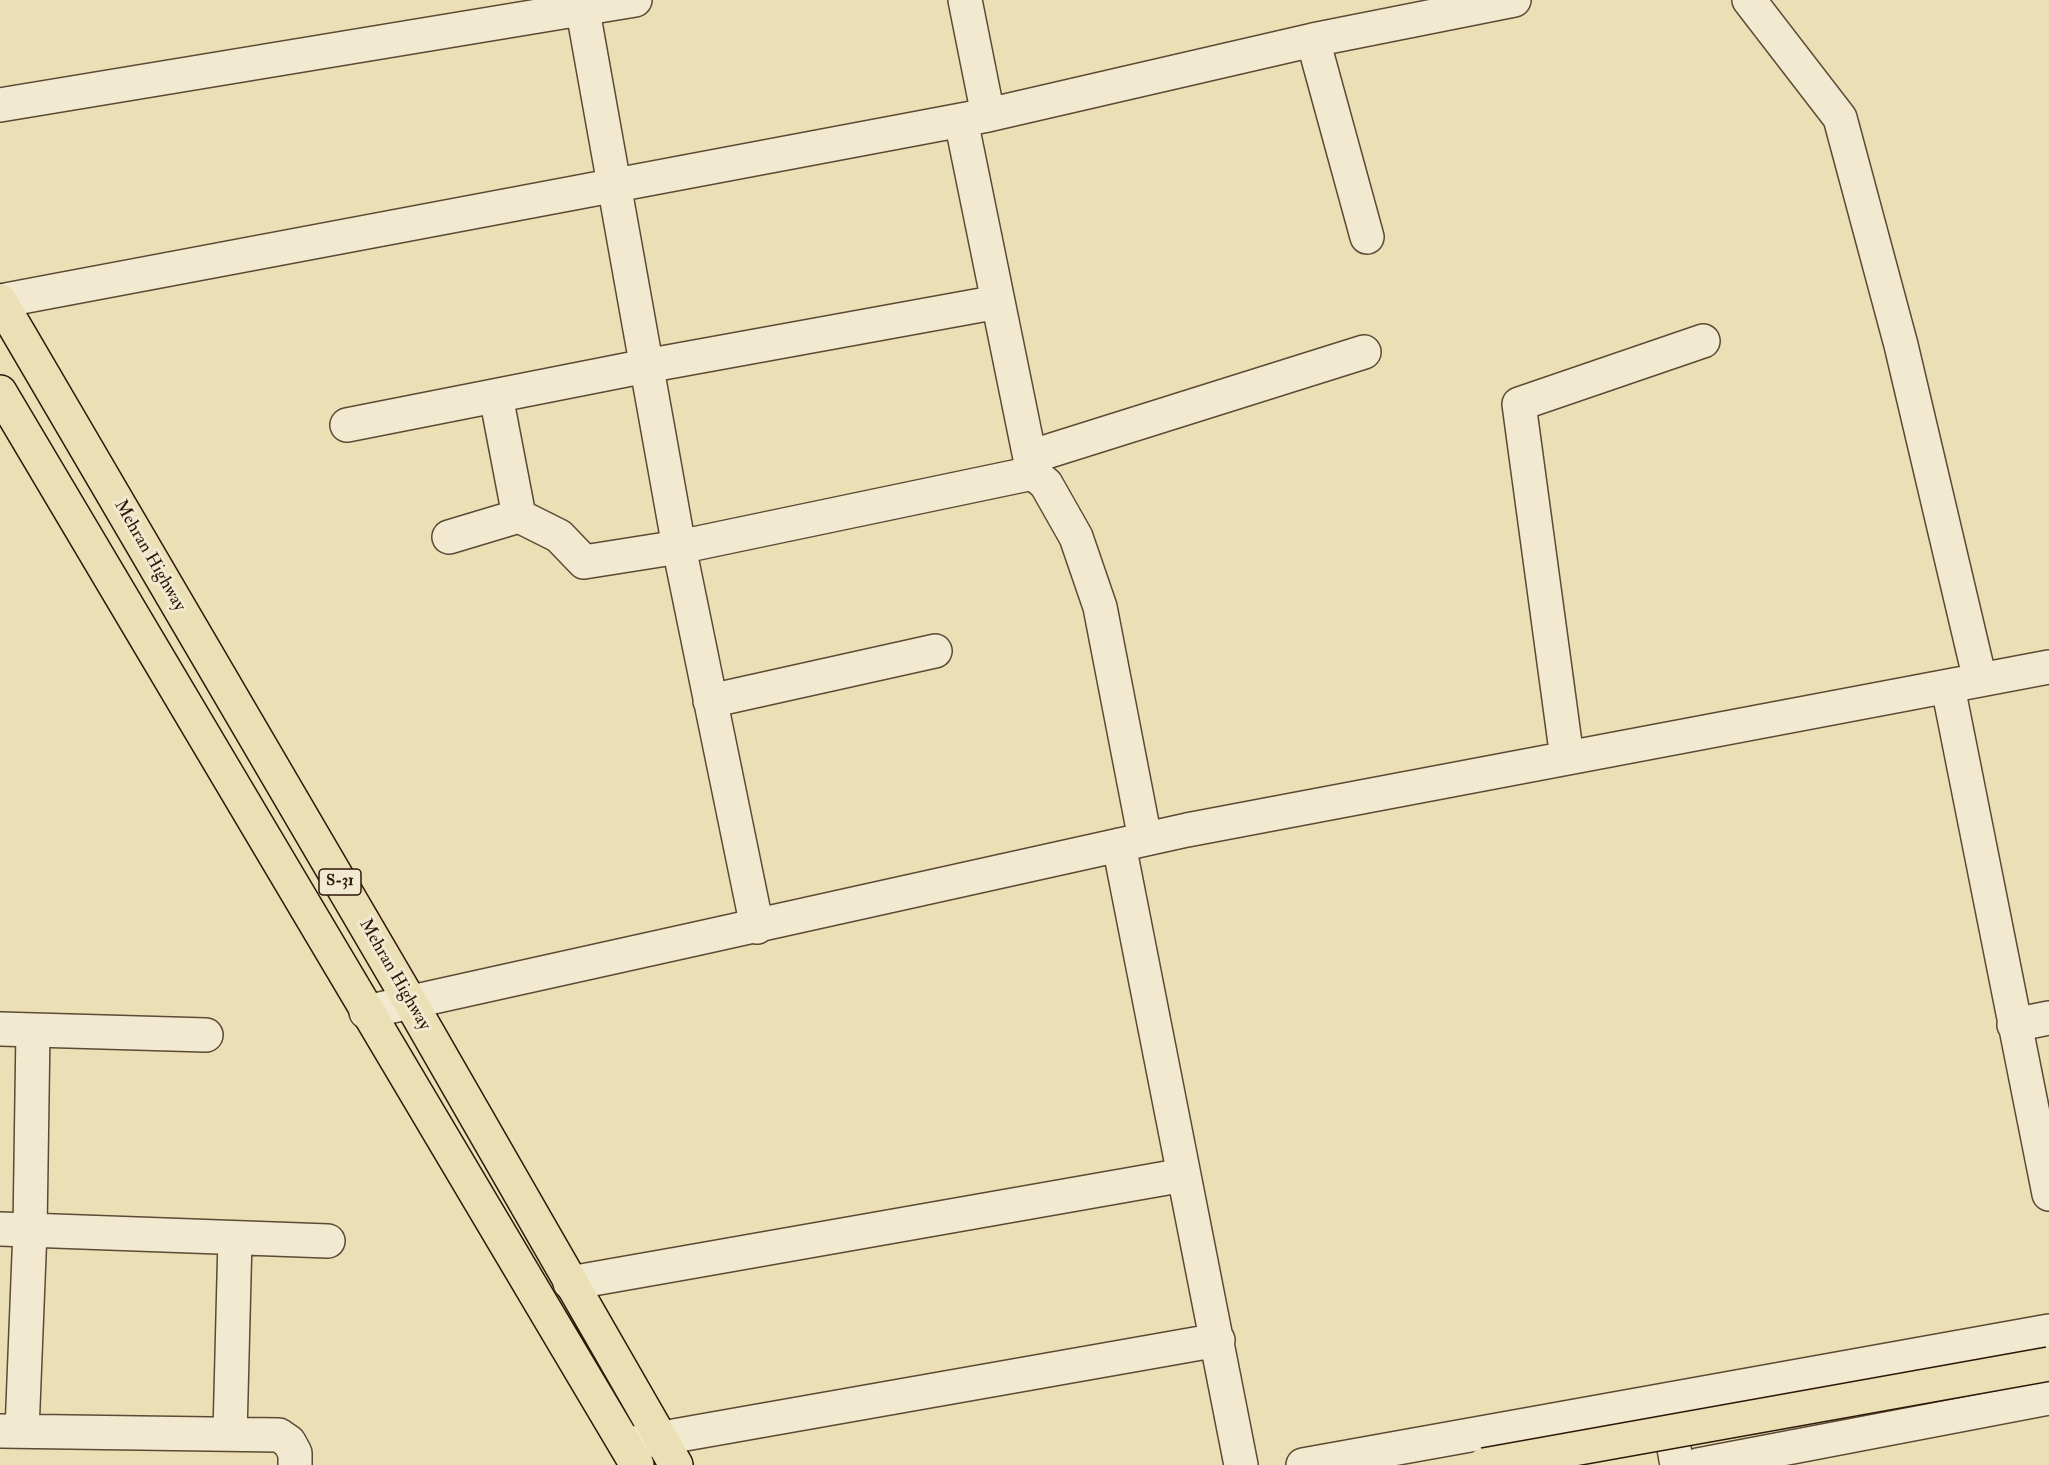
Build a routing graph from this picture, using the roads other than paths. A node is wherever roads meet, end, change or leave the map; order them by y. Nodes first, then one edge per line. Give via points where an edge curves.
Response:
1 (635, 0) edge
2 (965, 0) edge
3 (1514, 0) edge
4 (1749, 0) edge
5 (582, 4) edge
6 (1313, 40) junction
7 (0, 105) edge
8 (974, 117) junction
9 (613, 185) junction
10 (1367, 237) dead end
11 (0, 301) edge
12 (998, 302) junction
13 (1703, 341) dead end
14 (1364, 352) dead end
15 (646, 366) junction
16 (0, 392) edge
17 (496, 396) junction
18 (347, 425) dead end
19 (1032, 465) junction
20 (519, 516) junction
21 (449, 537) dead end
22 (679, 547) junction
23 (936, 651) dead end
24 (2049, 667) edge
25 (1980, 680) junction
26 (1948, 687) junction
27 (710, 701) junction
28 (1567, 758) junction
29 (1132, 842) junction
30 (757, 927) junction
31 (409, 1000) junction
32 (366, 1012) junction
33 (2049, 1018) edge
34 (2014, 1025) junction
35 (0, 1029) edge
36 (33, 1030) junction
37 (206, 1035) dead end
38 (1184, 1175) junction
39 (2049, 1194) edge
40 (15, 1229) edge
41 (235, 1238) junction
42 (328, 1241) dead end
43 (570, 1283) junction
44 (2049, 1332) edge
45 (1218, 1340) junction
46 (2049, 1364) edge
47 (2049, 1398) edge
48 (1665, 1400) junction
49 (11, 1431) edge
50 (230, 1434) junction
51 (659, 1438) junction
52 (630, 1455) edge
53 (295, 1465) edge
54 (676, 1465) edge
55 (1241, 1465) edge
56 (1303, 1465) edge
57 (1484, 1465) edge
58 (1677, 1465) edge
59 (1698, 1465) edge

1 - 5 street
2 - 8 street
3 - 6 street
4 - 25 street via 1840,118 1901,345
5 - 7 street
5 - 9 street
6 - 8 street
6 - 10 street
8 - 9 street
8 - 12 street
9 - 11 street
9 - 15 street
11 - 31 main road, Mehran Highway / S-31
12 - 15 street
12 - 19 street
13 - 28 street via 1519,404
14 - 19 street
15 - 17 street
15 - 22 street
16 - 32 main road, S-31
17 - 18 street
17 - 20 street
19 - 22 street
19 - 29 street via 1076,537 1100,607
20 - 21 street
20 - 22 street via 559,536 584,562
22 - 27 street
23 - 27 street
24 - 25 street
25 - 26 street
26 - 28 street
26 - 34 street
27 - 30 street
28 - 29 street
29 - 30 street
29 - 38 street
30 - 31 street
31 - 32 street
31 - 43 main road, Mehran Highway / S-31
32 - 52 main road, S-31
33 - 34 street
34 - 39 street
35 - 36 street
36 - 37 street
36 - 40 street
38 - 43 street
38 - 45 street
40 - 41 street
40 - 49 street
41 - 42 street
41 - 50 street
43 - 51 main road, Mehran Highway / S-31
44 - 48 street
45 - 51 street
45 - 55 street
46 - 57 main road, bridge
47 - 59 street
48 - 56 street
48 - 58 street
49 - 50 street
50 - 53 street via 279,1435 295,1453
51 - 52 street
51 - 54 main road, Mehran Highway / S-31

